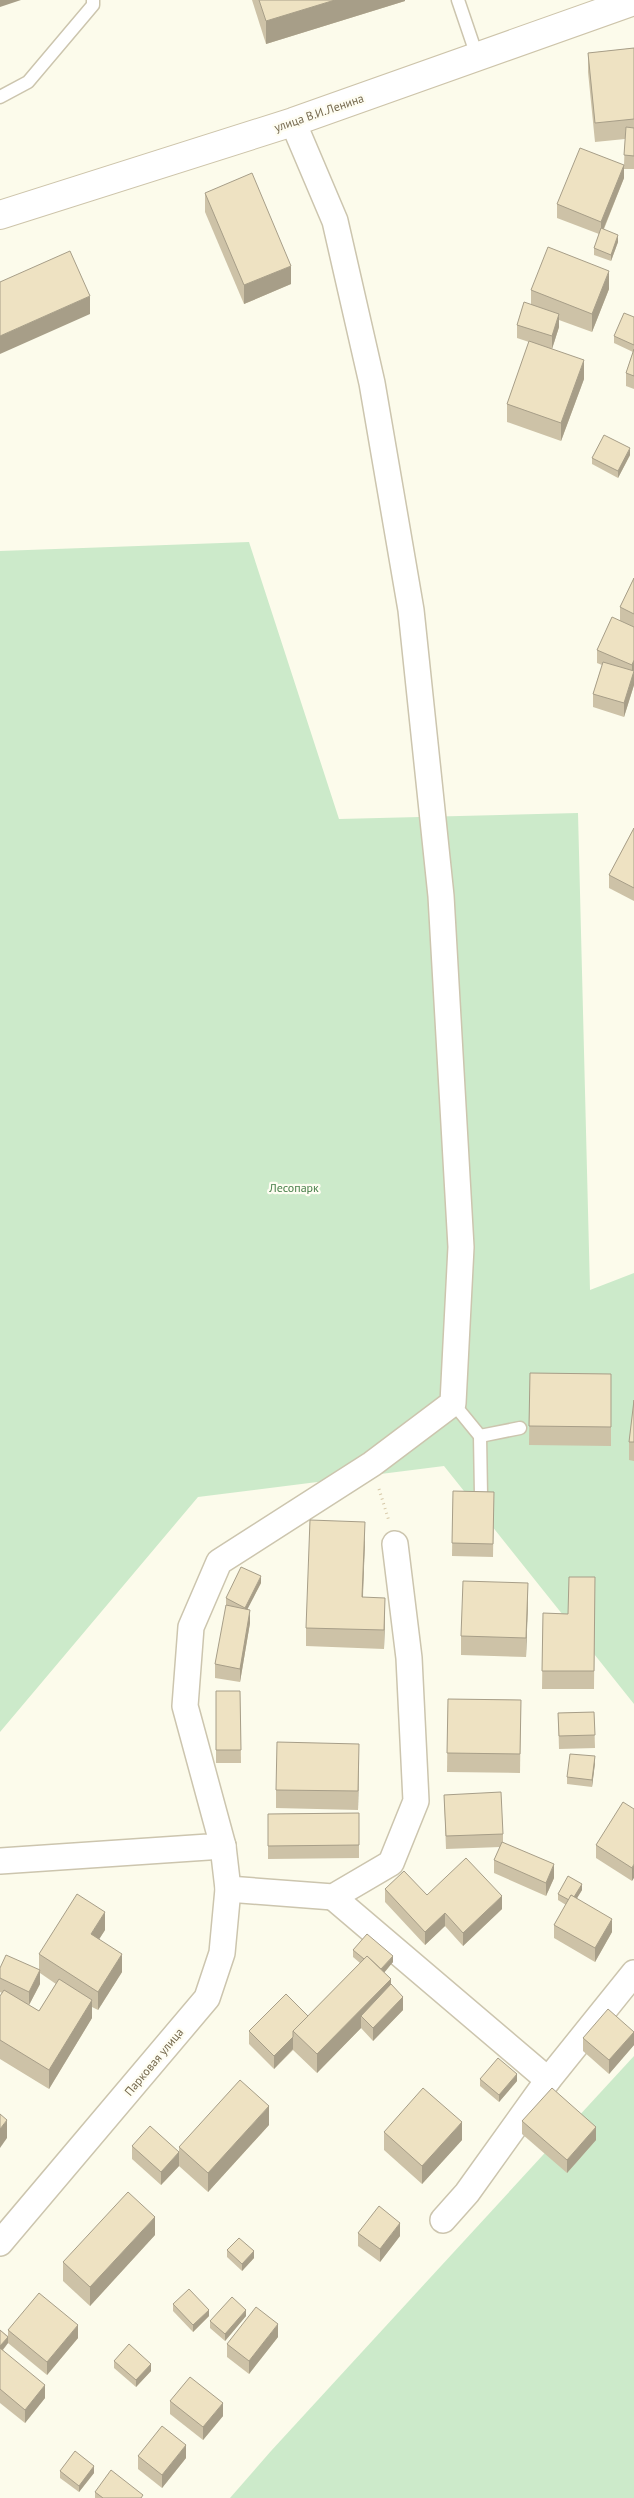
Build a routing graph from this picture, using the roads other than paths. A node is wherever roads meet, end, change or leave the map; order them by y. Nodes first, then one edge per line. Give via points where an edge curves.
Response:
1 (93, 0) edge
2 (458, 0) edge
3 (634, 1) edge
4 (477, 56) junction
5 (0, 97) edge
6 (293, 122) junction
7 (0, 215) edge
8 (453, 1403) junction
9 (520, 1428) dead end
10 (480, 1436) junction
11 (481, 1495) edge
12 (395, 1544) road end
13 (223, 1846) junction
14 (0, 1861) edge
15 (228, 1889) junction
16 (333, 1897) junction
17 (634, 1973) edge
18 (548, 2080) junction
19 (443, 2220) dead end
20 (0, 2243) edge

1 - 5 lane via 28,82
2 - 4 lane
3 - 4 main road, улица В.И.Ленина
4 - 6 main road, улица В.И.Ленина
6 - 7 main road, улица В.И.Ленина
6 - 8 street via 335,222 372,383 411,610 441,896 461,1237
8 - 10 lane
8 - 13 street, Парковая улица via 372,1464 219,1562 191,1627 185,1706
9 - 10 lane
10 - 11 lane
12 - 16 street via 408,1658 416,1801 391,1863
13 - 14 street
13 - 15 street, Парковая улица
15 - 16 street
15 - 20 street, Парковая улица via 222,1953 207,1998
16 - 18 street
17 - 18 street
18 - 19 street via 467,2193

